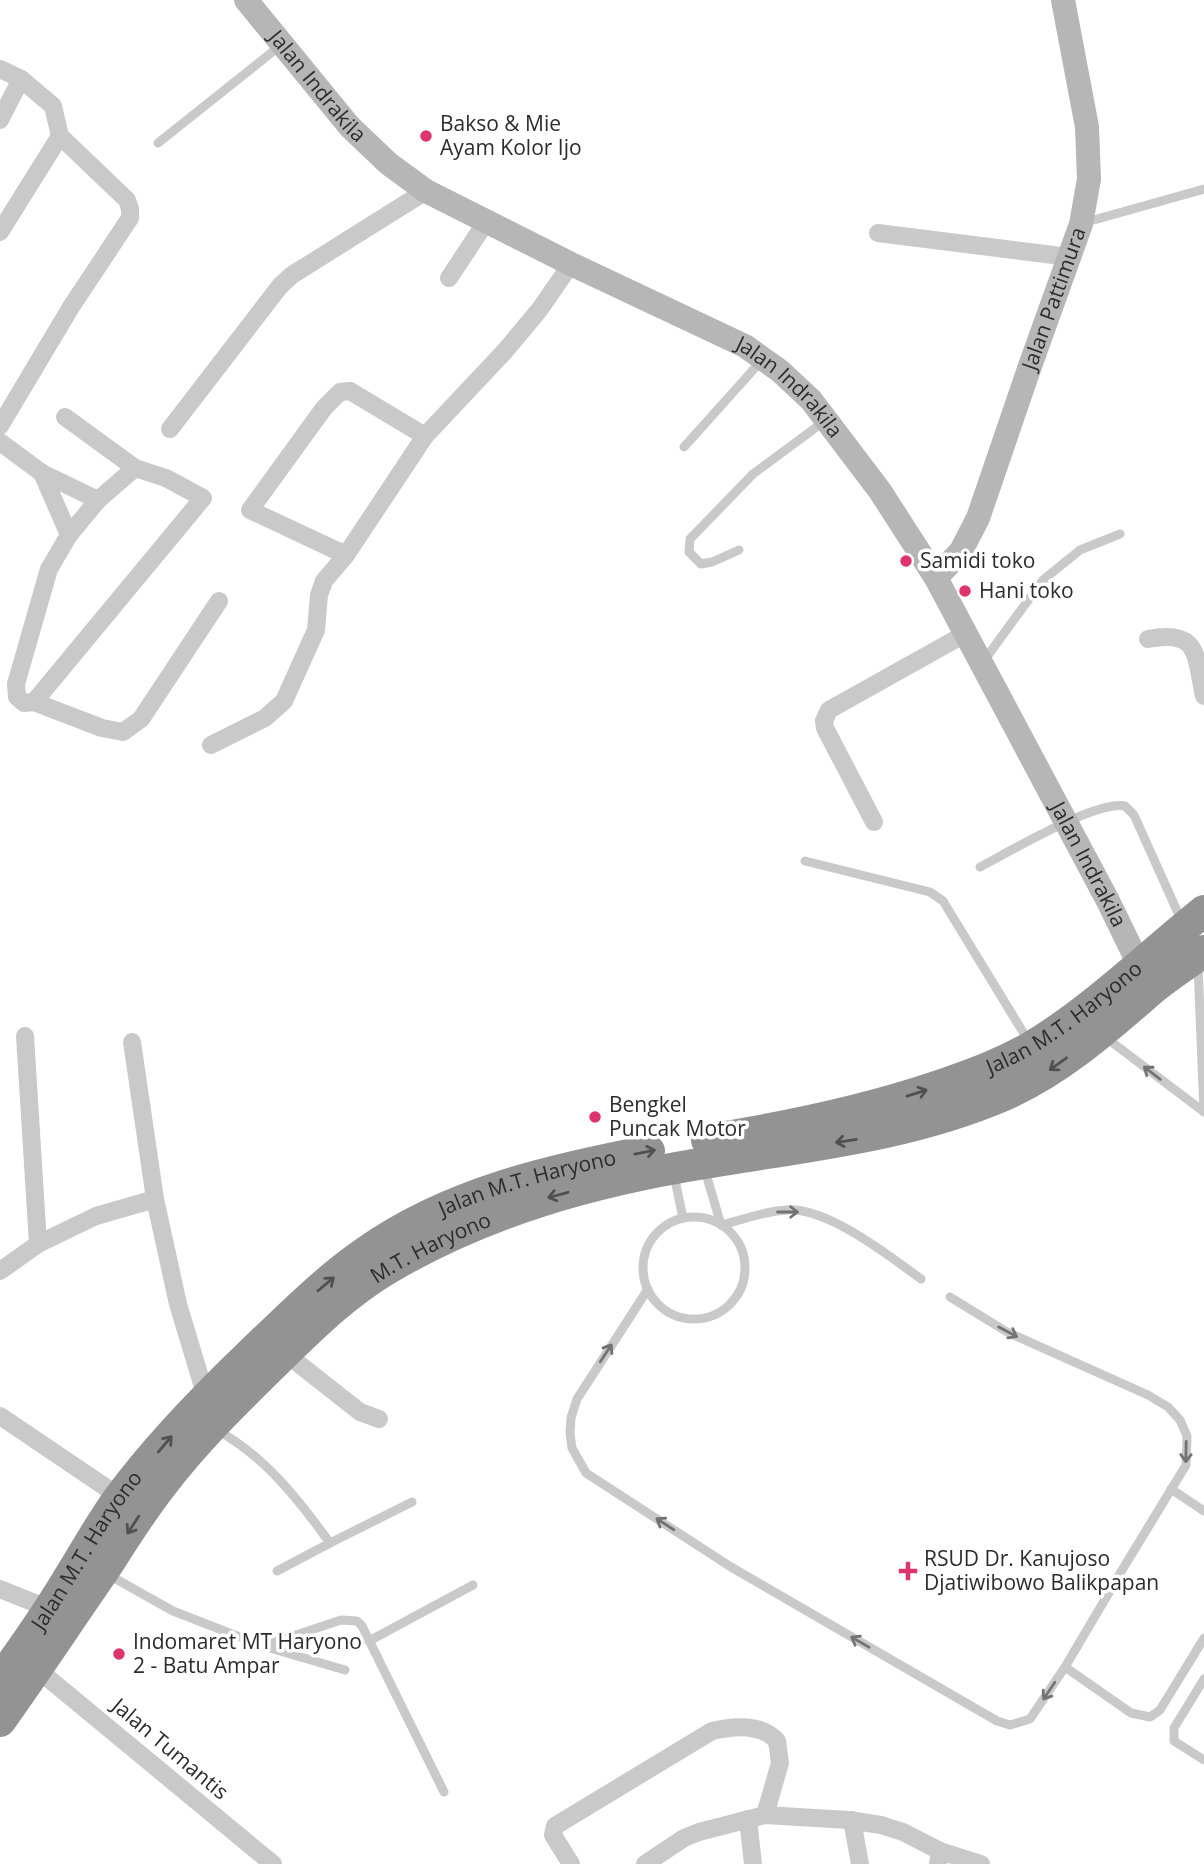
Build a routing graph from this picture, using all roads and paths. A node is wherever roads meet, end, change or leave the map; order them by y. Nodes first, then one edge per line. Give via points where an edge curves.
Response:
1 (246, 0) edge
2 (1063, 0) edge
3 (282, 44) junction
4 (0, 69) edge
5 (21, 79) junction
6 (0, 120) edge
7 (60, 136) junction
8 (158, 143) dead end
9 (1204, 189) edge
10 (426, 191) junction
11 (486, 222) junction
12 (1081, 224) junction
13 (0, 232) edge
14 (878, 233) dead end
15 (1069, 257) junction
16 (571, 264) junction
17 (449, 278) dead end
18 (764, 358) junction
19 (65, 417) dead end
20 (827, 419) junction
21 (0, 426) edge
22 (170, 429) dead end
23 (425, 436) junction
24 (0, 443) edge
25 (684, 447) dead end
26 (135, 468) junction
27 (42, 473) junction
28 (98, 500) junction
29 (1121, 534) dead end
30 (69, 535) junction
31 (739, 550) dead end
32 (346, 555) junction
33 (936, 578) junction
34 (219, 601) dead end
35 (965, 634) junction
36 (1148, 639) dead end
37 (982, 664) junction
38 (1204, 696) edge
39 (34, 702) junction
40 (211, 745) dead end
41 (874, 822) dead end
42 (1066, 822) junction
43 (805, 861) dead end
44 (980, 867) dead end
45 (1194, 919) edge
46 (1202, 957) edge
47 (1145, 978) junction
48 (1100, 1034) junction
49 (25, 1036) dead end
50 (132, 1042) dead end
51 (1031, 1046) junction
52 (1204, 1112) edge
53 (702, 1158) junction
54 (672, 1168) junction
55 (155, 1199) junction
56 (683, 1218) junction
57 (721, 1225) junction
58 (38, 1244) junction
59 (0, 1271) edge
60 (920, 1279) dead end
61 (648, 1289) junction
62 (950, 1297) dead end
63 (285, 1353) junction
64 (239, 1398) joint
65 (209, 1412) junction
66 (0, 1416) edge
67 (379, 1419) dead end
68 (1171, 1489) junction
69 (120, 1497) junction
70 (412, 1502) dead end
71 (1204, 1511) edge
72 (330, 1543) junction
73 (103, 1571) junction
74 (277, 1571) dead end
75 (1116, 1580) dead end
76 (473, 1585) dead end
77 (0, 1589) edge
78 (1110, 1591) dead end
79 (60, 1613) junction
80 (1204, 1638) edge
81 (369, 1641) junction
82 (263, 1646) junction
83 (1065, 1667) junction
84 (37, 1669) junction
85 (345, 1670) dead end
86 (1204, 1679) edge
87 (0, 1680) edge
88 (0, 1721) edge
89 (1204, 1760) edge
90 (444, 1792) dead end
91 (757, 1817) junction
92 (852, 1821) junction
93 (939, 1858) edge
94 (273, 1864) edge
95 (572, 1864) edge
96 (645, 1864) edge
97 (753, 1864) edge
98 (860, 1864) edge
99 (981, 1864) edge

1 - 3 street, Jalan Indrakila
2 - 12 street, Jalan Pattimura via 1087,127 1089,178
3 - 8 lane
3 - 10 street, Jalan Indrakila via 350,127
4 - 5 street
5 - 6 street
5 - 7 street via 52,106
7 - 13 street
7 - 21 street via 127,200 130,218
9 - 12 lane
10 - 11 street, Jalan Indrakila
10 - 22 street via 280,286
11 - 16 street, Jalan Indrakila
11 - 17 street
12 - 15 street, Jalan Pattimura
14 - 15 street
15 - 33 street, Jalan Pattimura via 978,518 961,551
16 - 18 street, Jalan Indrakila
16 - 23 street via 505,351
18 - 20 street, Jalan Indrakila
18 - 25 lane
19 - 26 street
20 - 31 lane via 752,474 690,539 689,552 701,564
20 - 33 street, Jalan Indrakila
23 - 32 street
23 - 32 street via 350,391 340,392 250,510
24 - 27 street
26 - 28 street
26 - 39 street via 203,498
27 - 28 street
27 - 30 street
28 - 30 street
29 - 37 lane via 1080,550 1043,580
30 - 39 street via 50,569 16,684 19,701
32 - 40 street via 324,581 316,630 284,701 265,718
33 - 35 street, Jalan Indrakila
34 - 39 street via 141,719 123,732
35 - 37 street, Jalan Indrakila
35 - 41 street via 825,716 825,728
36 - 38 street via 1177,636 1188,643
37 - 42 street, Jalan Indrakila
42 - 44 lane
42 - 45 lane via 1116,805 1129,808
42 - 47 street, Jalan Indrakila
43 - 51 lane via 930,892 943,901
45 - 47 highway, Jalan M.T. Haryono
46 - 47 highway, Jalan M.T. Haryono
46 - 52 lane
47 - 48 highway, Jalan M.T. Haryono via 1132,1008
47 - 51 highway, Jalan M.T. Haryono
52 -> 48 lane
48 -> 53 highway, Jalan M.T. Haryono via 1048,1071 980,1104 856,1139
49 - 58 street
50 - 55 street
65 -> 51 highway, Jalan M.T. Haryono via 310,1297 367,1251 453,1206 589,1162 804,1124 864,1108 971,1076
53 - 54 highway, M.T. Haryono
53 - 57 lane
54 - 56 lane
54 -> 63 highway, M.T. Haryono via 545,1198 439,1241 347,1295
55 - 58 street via 96,1216
55 - 65 street via 178,1304
56 - 57 lane via 709,1219
56 - 61 lane via 657,1233 649,1245 644,1259
57 -> 60 lane via 787,1209 813,1215 838,1223
57 - 61 lane via 733,1235 745,1264 744,1280 728,1307 699,1319 683,1318 668,1312
58 - 59 street
83 -> 61 lane via 1030,1719 1010,1725 997,1721 731,1567 586,1473 572,1448 570,1418 582,1391
62 -> 68 lane via 1007,1332 1168,1407 1187,1436 1186,1465
63 - 64 highway, M.T. Haryono
63 - 67 street via 360,1412
64 - 65 highway, Jalan M.T. Haryono
69 -> 65 highway, Jalan M.T. Haryono
65 - 72 lane via 233,1440 292,1492
65 -> 73 highway, Jalan M.T. Haryono
66 - 69 street
68 - 71 lane
68 - 75 lane
69 - 79 highway, Jalan M.T. Haryono
70 - 72 lane
72 - 74 lane
73 - 79 highway, Jalan M.T. Haryono
73 - 82 lane via 173,1611
76 - 81 lane
77 - 79 street
78 - 83 lane
79 - 84 highway, Jalan M.T. Haryono
79 - 87 highway, Jalan M.T. Haryono
80 - 83 lane via 1160,1710 1150,1717 1131,1713
81 - 82 lane via 362,1626 349,1619
81 - 90 lane
82 - 85 lane
84 - 88 highway, Jalan M.T. Haryono
84 - 94 street, Jalan Tumantis
86 - 89 lane via 1173,1737
91 - 92 street
91 - 95 street via 780,1763 777,1741 768,1733 726,1727 712,1731 555,1826 553,1835
91 - 96 street via 684,1838
91 - 97 street
92 - 93 street via 903,1832
92 - 98 street
93 - 99 street

